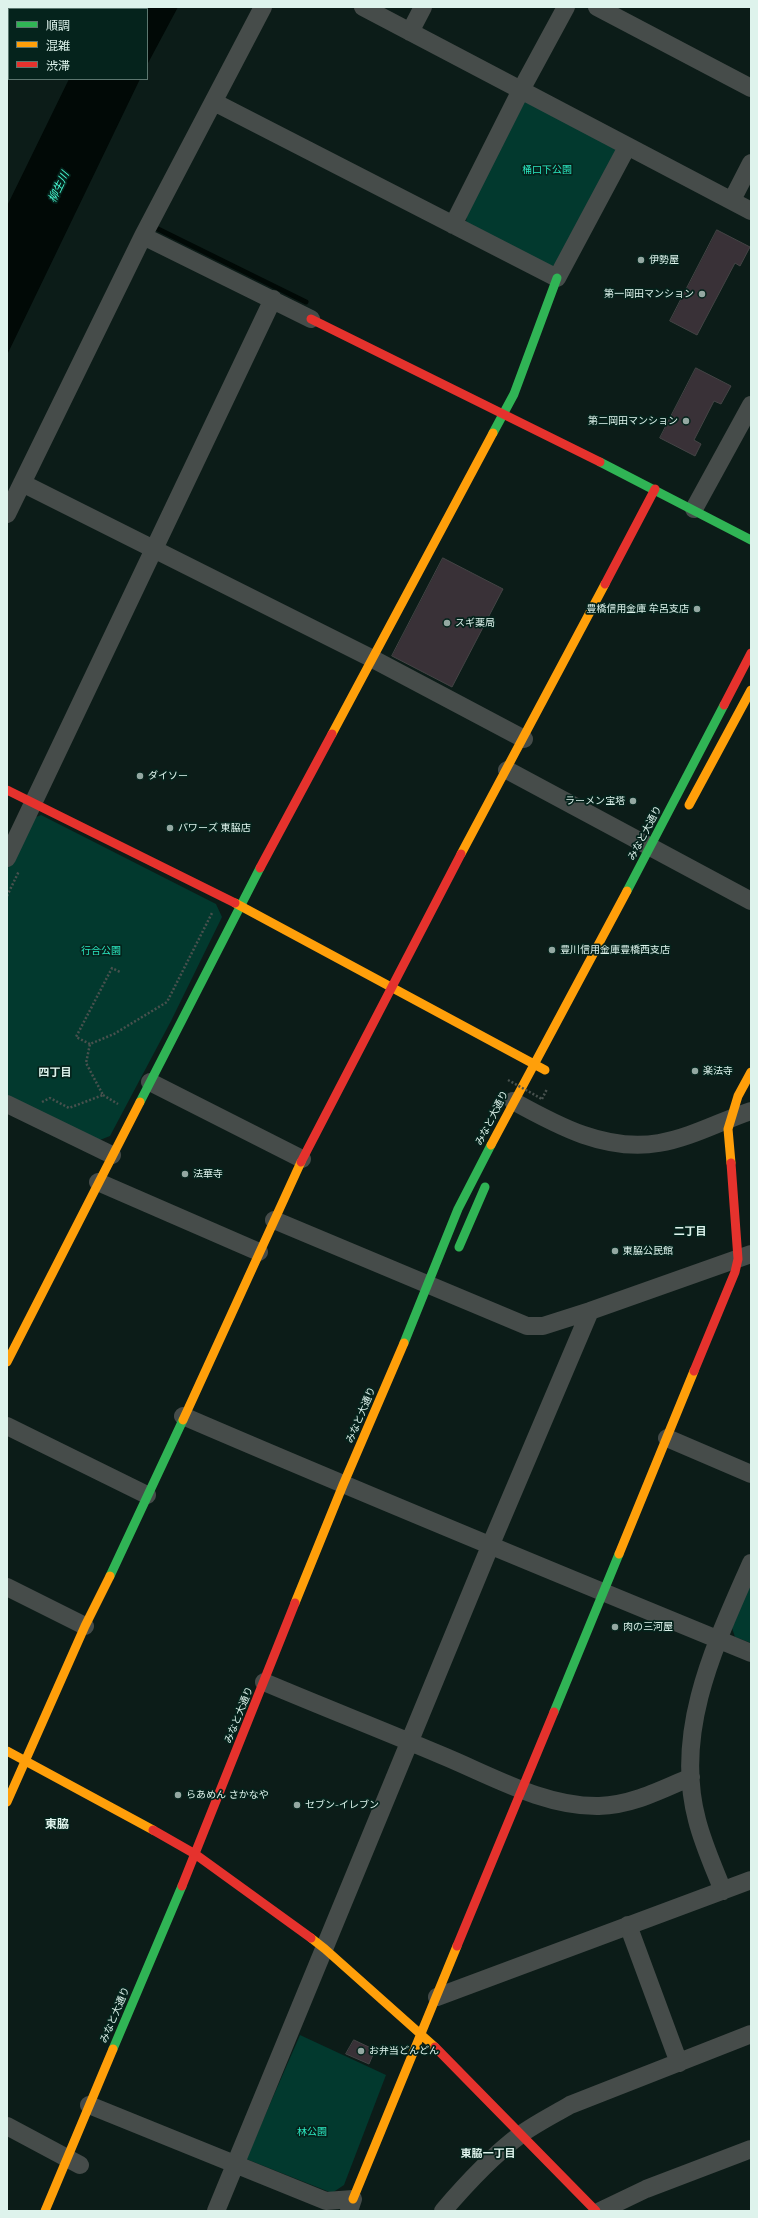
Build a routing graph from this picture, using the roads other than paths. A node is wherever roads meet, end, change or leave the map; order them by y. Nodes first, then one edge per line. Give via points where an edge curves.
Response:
1 (263, 7) edge
2 (364, 7) edge
3 (423, 7) edge
4 (566, 7) edge
5 (597, 7) edge
6 (410, 32) junction
7 (751, 88) edge
8 (521, 90) junction
9 (214, 102) junction
10 (627, 146) junction
11 (751, 163) edge
12 (732, 200) junction
13 (751, 211) edge
14 (453, 225) junction
15 (143, 236) junction
16 (557, 278) junction
17 (273, 299) junction
18 (311, 319) joint
19 (751, 405) edge
20 (503, 414) junction
21 (22, 483) junction
22 (655, 489) junction
23 (694, 509) junction
24 (7, 514) edge
25 (751, 540) edge
26 (155, 550) junction
27 (751, 653) edge
28 (372, 659) junction
29 (751, 690) edge
30 (524, 739) junction
31 (507, 770) junction
32 (7, 790) edge
33 (34, 803) junction
34 (685, 813) dead end
35 (660, 852) junction
36 (7, 858) edge
37 (751, 901) edge
38 (240, 906) junction
39 (391, 986) junction
40 (533, 1064) junction
41 (545, 1070) dead end
42 (751, 1072) edge
43 (150, 1082) junction
44 (7, 1104) edge
45 (522, 1107) junction
46 (751, 1111) edge
47 (732, 1118) junction
48 (112, 1154) junction
49 (302, 1159) junction
50 (490, 1176) dead end
51 (98, 1182) junction
52 (274, 1220) junction
53 (259, 1252) junction
54 (456, 1256) dead end
55 (747, 1260) edge
56 (438, 1290) junction
57 (590, 1311) junction
58 (7, 1362) edge
59 (183, 1416) junction
60 (7, 1426) edge
61 (667, 1438) junction
62 (751, 1474) edge
63 (353, 1489) junction
64 (147, 1495) junction
65 (491, 1544) junction
66 (751, 1563) edge
67 (7, 1587) edge
68 (602, 1590) junction
69 (85, 1626) junction
70 (718, 1639) junction
71 (751, 1653) edge
72 (273, 1686) junction
73 (410, 1742) junction
74 (7, 1751) edge
75 (24, 1760) junction
76 (691, 1777) junction
77 (520, 1788) junction
78 (7, 1802) edge
79 (194, 1854) junction
80 (751, 1880) edge
81 (723, 1891) junction
82 (628, 1925) junction
83 (325, 1949) junction
84 (437, 1997) junction
85 (421, 2033) junction
86 (751, 2034) edge
87 (679, 2063) junction
88 (99, 2109) junction
89 (7, 2126) edge
90 (520, 2135) junction
91 (751, 2149) edge
92 (77, 2163) junction
93 (236, 2164) junction
94 (350, 2207) edge
95 (45, 2211) edge
96 (216, 2211) edge
97 (442, 2211) edge
98 (596, 2211) edge
99 (600, 2211) edge

1 - 9 street
2 - 6 street
3 - 6 street
4 - 8 street
5 - 7 street
6 - 8 street
8 - 10 street
8 - 14 street
9 - 14 street
9 - 15 street
10 - 12 street
10 - 16 street
11 - 12 street
12 - 13 street
14 - 16 street
15 - 17 street
15 - 21 street
16 - 20 street via 514,394
17 - 18 street
17 - 26 street
18 - 20 street
19 - 23 street
20 - 22 street
20 - 28 street
21 - 24 street
21 - 26 street
22 - 23 street
22 - 30 street
23 - 25 street
26 - 28 street
26 - 33 street
27 - 35 street, みなと大通り
28 - 30 street
28 - 38 street
29 - 34 street
30 - 31 street
31 - 35 street
31 - 39 street
32 - 33 street
33 - 36 street
33 - 38 street
35 - 37 street
35 - 40 street, みなと大通り
38 - 39 street
38 - 43 street
39 - 40 street
39 - 49 street
40 - 41 street
40 - 45 street, みなと大通り
42 - 47 street via 738,1096
43 - 48 street
43 - 49 street
44 - 48 street
45 - 47 street via 593,1139 636,1146 660,1143
45 - 56 street, みなと大通り via 458,1209
46 - 47 street
47 - 55 street via 728,1129
48 - 51 street
49 - 52 street
50 - 54 street
51 - 53 street
51 - 58 street
52 - 53 street
52 - 56 street
53 - 59 street
55 - 57 street
55 - 61 street via 732,1278
56 - 57 street via 527,1326 543,1326
56 - 63 street, みなと大通り
57 - 65 street
59 - 63 street
59 - 64 street
60 - 64 street
61 - 62 street
61 - 68 street
63 - 65 street
63 - 72 street, みなと大通り
64 - 69 street
65 - 68 street
65 - 73 street
66 - 70 street
67 - 69 street
68 - 70 street
68 - 77 street
69 - 75 street
70 - 71 street
70 - 76 street via 703,1679 693,1724
72 - 73 street
72 - 79 street, みなと大通り
73 - 77 street
73 - 83 street
74 - 75 street
75 - 78 street
75 - 79 street via 110,1805
76 - 77 street via 635,1800 599,1806 565,1803
76 - 81 street via 696,1818
77 - 84 street
79 - 83 street
79 - 88 street, みなと大通り
80 - 81 street
81 - 82 street
82 - 84 street
82 - 87 street
83 - 85 street
83 - 93 street
84 - 85 street
85 - 90 street via 470,2080
85 - 94 street
86 - 87 street
87 - 90 street via 570,2105
88 - 92 street, みなと大通り
88 - 93 street
89 - 92 street
90 - 97 street via 464,2185
90 - 98 street
91 - 99 street via 646,2189
92 - 95 street, みなと大通り
93 - 94 street via 326,2201
93 - 96 street

